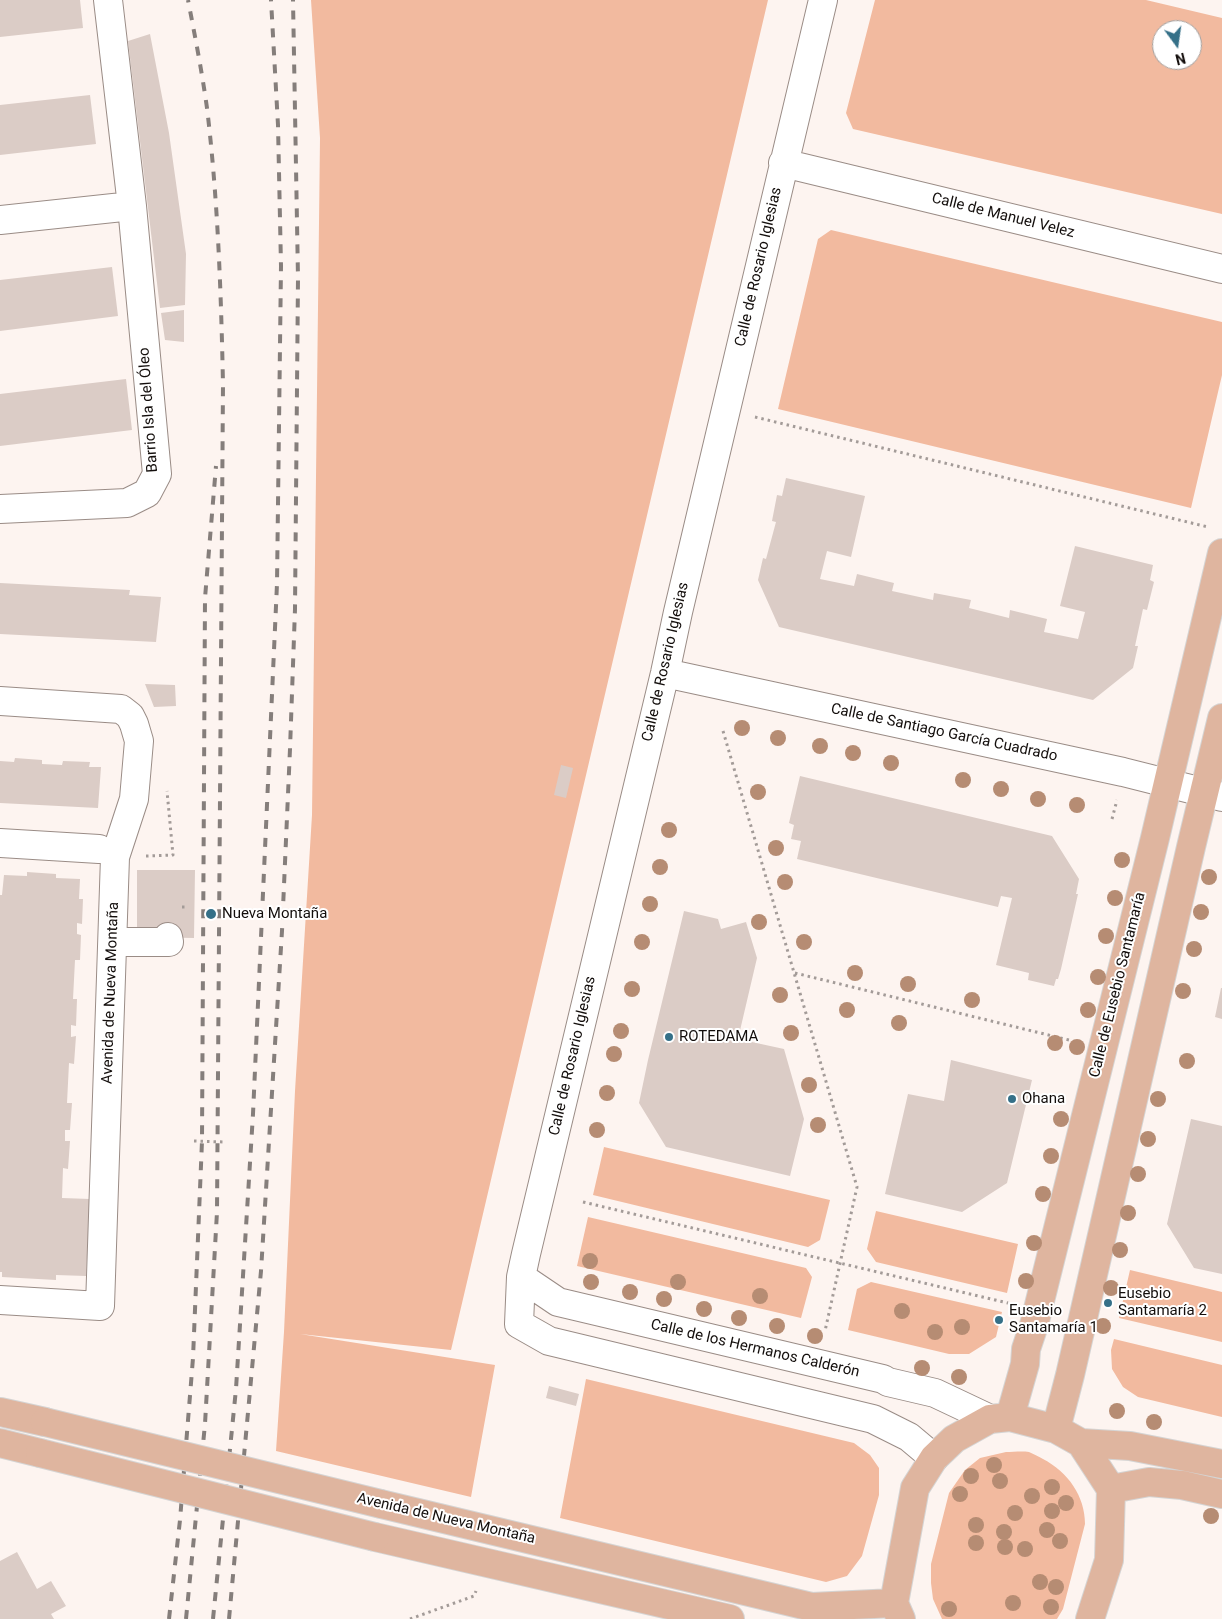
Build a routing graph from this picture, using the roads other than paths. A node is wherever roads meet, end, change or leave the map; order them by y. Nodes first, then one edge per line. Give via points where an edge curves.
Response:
1 (108, 0) edge
2 (823, 0) edge
3 (783, 163) junction
4 (132, 206) junction
5 (0, 220) edge
6 (1222, 269) edge
7 (0, 509) edge
8 (1217, 540) edge
9 (665, 673) junction
10 (0, 702) edge
11 (1222, 718) edge
12 (1167, 783) junction
13 (1213, 795) edge
14 (0, 843) edge
15 (99, 849) dead end
16 (168, 937) dead end
17 (113, 942) junction
18 (521, 1278) junction
19 (0, 1300) edge
20 (0, 1412) edge
21 (1000, 1418) junction
22 (1056, 1429) junction
23 (0, 1443) edge
24 (1081, 1443) junction
25 (934, 1458) junction
26 (1222, 1464) edge
27 (1111, 1489) junction
28 (1222, 1494) edge
29 (898, 1611) edge
30 (730, 1619) edge
31 (1090, 1619) edge

1 - 4 street, Barrio Isla del Óleo
2 - 3 street, Calle de Rosario Iglesias
3 - 6 street, Calle de Manuel Velez
3 - 9 street, Calle de Rosario Iglesias
4 - 5 street
4 - 7 street, Barrio Isla del Óleo via 157,474 147,492 127,503
8 - 12 main road, Calle de Eusebio Santamaría
9 - 12 street, Calle de Santiago García Cuadrado
9 - 18 street, Calle de Rosario Iglesias
10 - 17 street, Avenida de Nueva Montaña via 121,709 134,724 139,742 134,799 116,857
11 - 13 main road via 1214,744
12 - 13 street, Calle de Santiago García Cuadrado
12 - 21 main road, Calle de Eusebio Santamaría via 1026,1349 1025,1364
13 - 22 main road via 1191,846
14 - 15 street
16 - 17 street via 168,942
17 - 19 street, Avenida de Nueva Montaña via 100,1306
18 - 21 street, Calle de los Hermanos Calderón via 558,1302 883,1379 935,1393
18 - 25 street, Calle de Rosario Iglesias via 519,1324 549,1341 873,1419 909,1438
20 - 29 main road, Avenida de Nueva Montaña, bridge via 812,1607
21 - 22 main road
21 - 25 main road via 954,1439
22 - 24 main road
23 - 30 main road, bridge via 375,1537
24 - 26 main road via 1130,1446
24 - 27 main road
25 - 29 main road via 915,1488 907,1522
27 - 28 main road via 1149,1482
27 - 31 main road via 1109,1560

